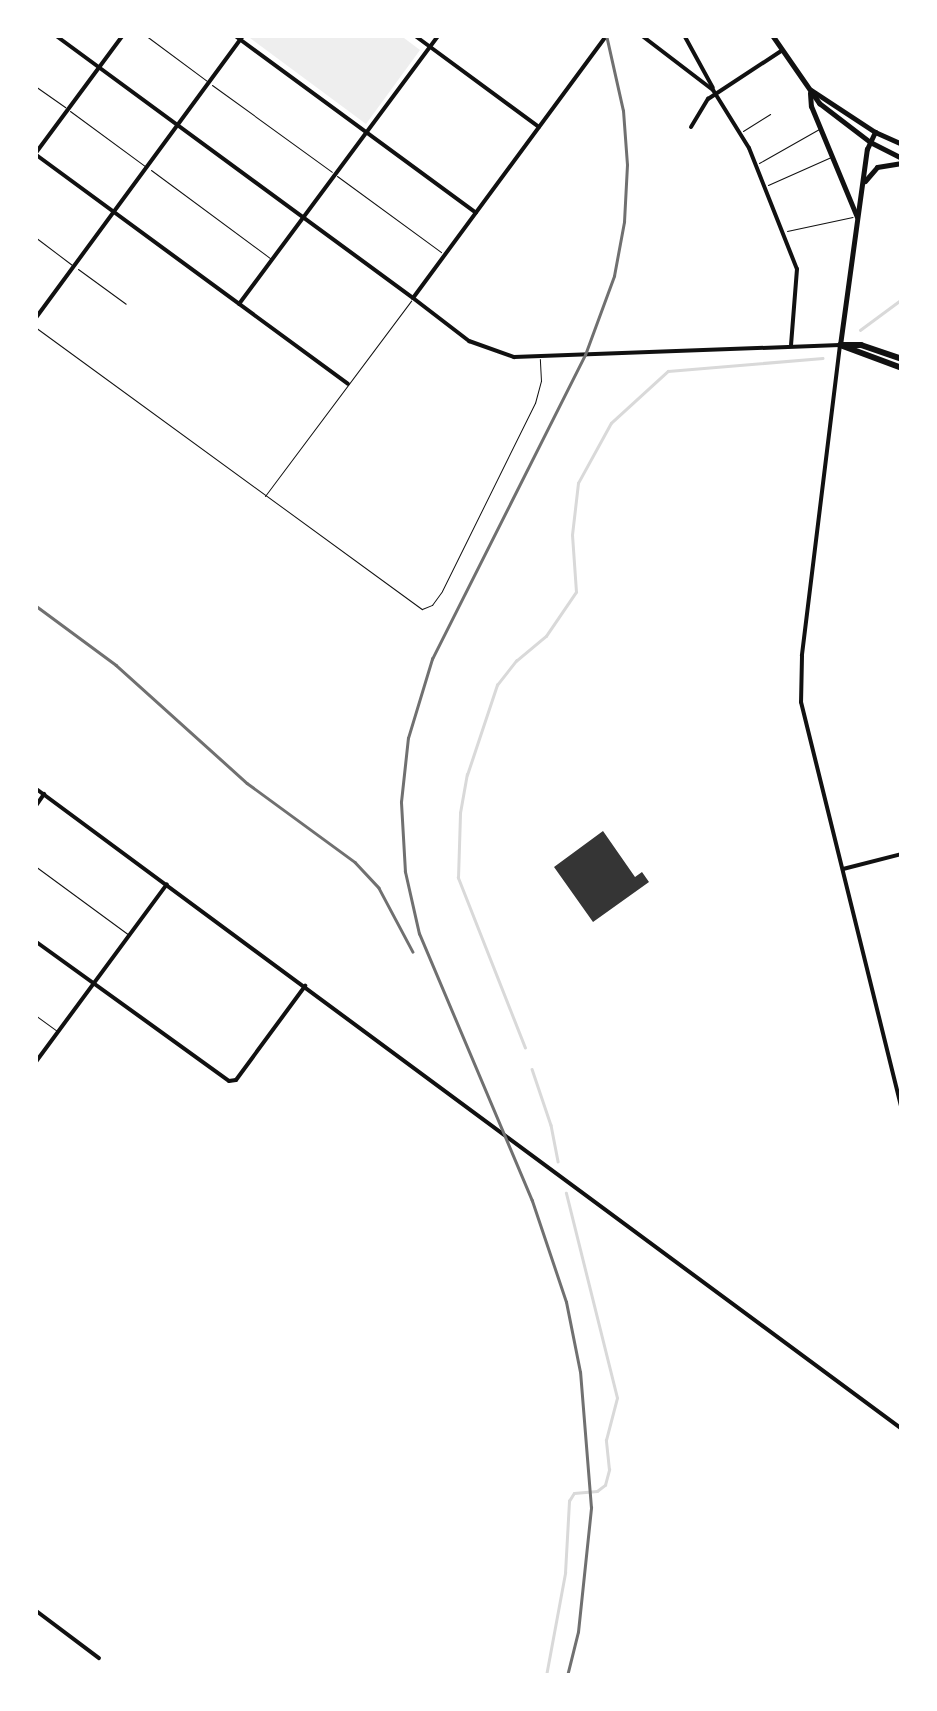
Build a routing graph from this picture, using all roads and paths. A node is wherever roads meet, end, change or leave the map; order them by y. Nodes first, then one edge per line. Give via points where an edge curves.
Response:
1 (55, 35) edge
2 (123, 35) edge
3 (145, 35) edge
4 (234, 35) edge
5 (414, 35) edge
6 (439, 35) edge
7 (607, 35) edge
8 (641, 35) edge
9 (684, 35) edge
10 (772, 35) edge
11 (242, 37) edge
12 (430, 47) junction
13 (782, 51) junction
14 (99, 68) junction
15 (209, 83) junction
16 (35, 86) edge
17 (811, 90) junction
18 (716, 94) junction
19 (68, 110) junction
20 (770, 114) dead end
21 (178, 126) junction
22 (539, 127) junction
23 (691, 127) dead end
24 (820, 128) junction
25 (875, 132) junction
26 (367, 133) junction
27 (740, 133) junction
28 (870, 142) junction
29 (902, 144) edge
30 (35, 154) edge
31 (831, 156) junction
32 (902, 160) edge
33 (756, 164) junction
34 (147, 168) junction
35 (335, 175) junction
36 (766, 187) junction
37 (862, 188) junction
38 (114, 212) junction
39 (476, 212) junction
40 (856, 216) junction
41 (303, 218) junction
42 (783, 232) junction
43 (35, 237) edge
44 (445, 255) junction
45 (272, 260) junction
46 (74, 266) junction
47 (413, 298) junction
48 (126, 304) dead end
49 (239, 304) junction
50 (35, 319) edge
51 (35, 326) edge
52 (790, 345) junction
53 (840, 345) junction
54 (902, 358) edge
55 (540, 359) junction
56 (902, 368) edge
57 (348, 384) junction
58 (265, 496) junction
59 (35, 788) edge
60 (44, 794) junction
61 (35, 807) edge
62 (902, 854) edge
63 (35, 866) edge
64 (844, 869) junction
65 (167, 884) junction
66 (129, 936) junction
67 (35, 941) edge
68 (94, 984) junction
69 (306, 986) junction
70 (35, 1015) edge
71 (58, 1032) junction
72 (35, 1063) edge
73 (902, 1108) edge
74 (902, 1428) edge
75 (35, 1610) edge
76 (99, 1658) dead end

1 - 14 street
2 - 14 street
3 - 15 lane
4 - 11 street
5 - 12 street
6 - 12 street
7 - 22 street
8 - 18 street
9 - 18 street
10 - 13 main road
11 - 15 street
11 - 26 street
12 - 22 street
12 - 26 street
13 - 17 main road
13 - 18 street
14 - 19 street
14 - 21 street
15 - 21 street
15 - 35 lane
16 - 19 lane
17 - 24 main road
17 - 25 main road
17 - 28 main road via 819,104
18 - 23 street
18 - 27 street
19 - 30 street
19 - 34 lane
20 - 27 lane
21 - 34 street
21 - 41 street
22 - 39 street
24 - 31 main road
24 - 33 lane
25 - 28 main road
25 - 29 main road
26 - 35 street
26 - 39 street
27 - 33 street
28 - 32 main road
28 - 37 main road
30 - 38 street
31 - 36 lane
31 - 40 main road
32 - 37 main road via 877,167
33 - 36 street
34 - 38 street
34 - 45 lane
35 - 41 street
35 - 44 lane
36 - 42 street
37 - 40 main road
38 - 46 street
38 - 49 street
39 - 44 street
40 - 42 lane
40 - 53 main road
41 - 45 street
41 - 47 street
42 - 52 street via 798,272
43 - 46 lane
44 - 47 street
45 - 49 street
46 - 48 lane
46 - 50 street
47 - 55 street via 485,349
47 - 57 lane
49 - 57 street
51 - 58 lane
52 - 53 street
52 - 55 street
53 - 54 highway via 861,344
53 - 56 highway
53 - 64 street via 800,682 806,737
55 - 58 lane via 535,403 442,591 426,609
57 - 58 lane
59 - 60 street
60 - 61 street
60 - 65 street
62 - 64 street
63 - 66 lane
64 - 73 street
65 - 66 street
65 - 69 street
66 - 68 street
67 - 68 street
68 - 69 street via 232,1082
68 - 71 street
69 - 74 street
70 - 71 lane
71 - 72 street
75 - 76 street

